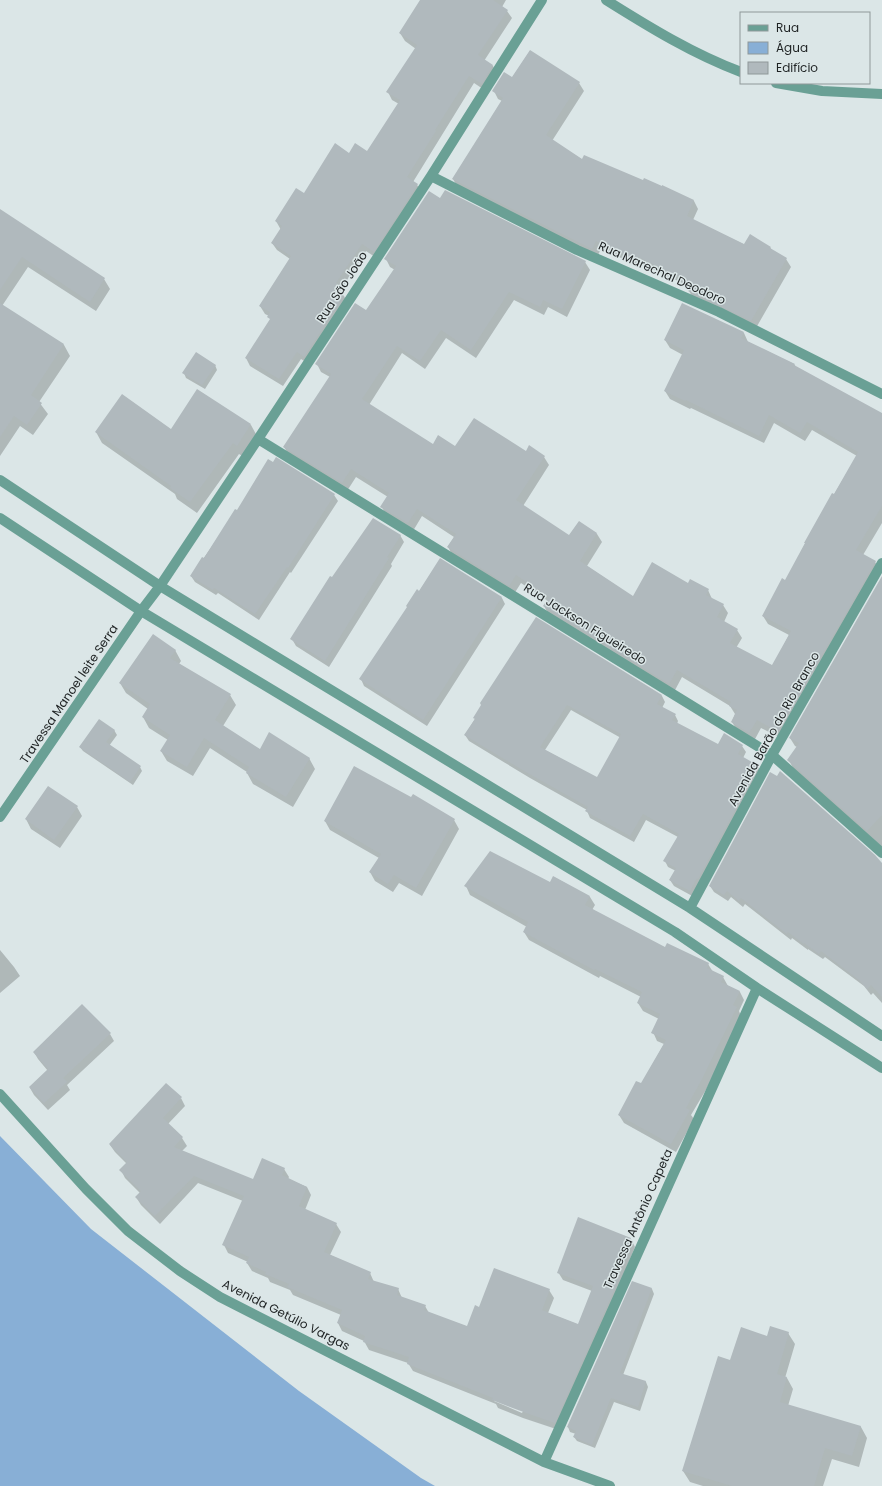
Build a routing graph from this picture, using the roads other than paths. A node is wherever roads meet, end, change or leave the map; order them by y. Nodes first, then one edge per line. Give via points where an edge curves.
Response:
1 (542, 0) edge
2 (606, 0) edge
3 (740, 72) edge
4 (782, 84) edge
5 (882, 94) edge
6 (431, 176) junction
7 (882, 394) edge
8 (258, 439) junction
9 (0, 480) edge
10 (0, 518) edge
11 (882, 563) edge
12 (160, 586) junction
13 (141, 611) junction
14 (772, 755) junction
15 (0, 816) edge
16 (882, 853) edge
17 (690, 908) junction
18 (757, 988) junction
19 (882, 1036) edge
20 (882, 1068) edge
21 (0, 1094) edge
22 (544, 1462) junction
23 (610, 1486) edge

1 - 6 street, Rua São João
2 - 3 street via 667,38
4 - 5 street via 822,91
6 - 7 street, Rua Marechal Deodoro via 577,250 719,312
6 - 8 street, Rua São João
8 - 12 street, Rua São João
8 - 14 street, Rua Jackson Figueiredo
9 - 12 street
10 - 13 street
11 - 14 street, Avenida Barão do Rio Branco
12 - 13 street, Travessa Manoel leite Serra
12 - 17 street
13 - 15 street, Travessa Manoel leite Serra
13 - 18 street via 674,932
14 - 16 street, Rua Jackson Figueiredo
14 - 17 street, Avenida Barão do Rio Branco
17 - 19 street
18 - 20 street
18 - 22 street, Travessa Antônio Capeta
21 - 22 street, Avenida Getúlio Vargas via 108,1212 128,1231 180,1271 220,1296
22 - 23 street, Avenida Getúlio Vargas

